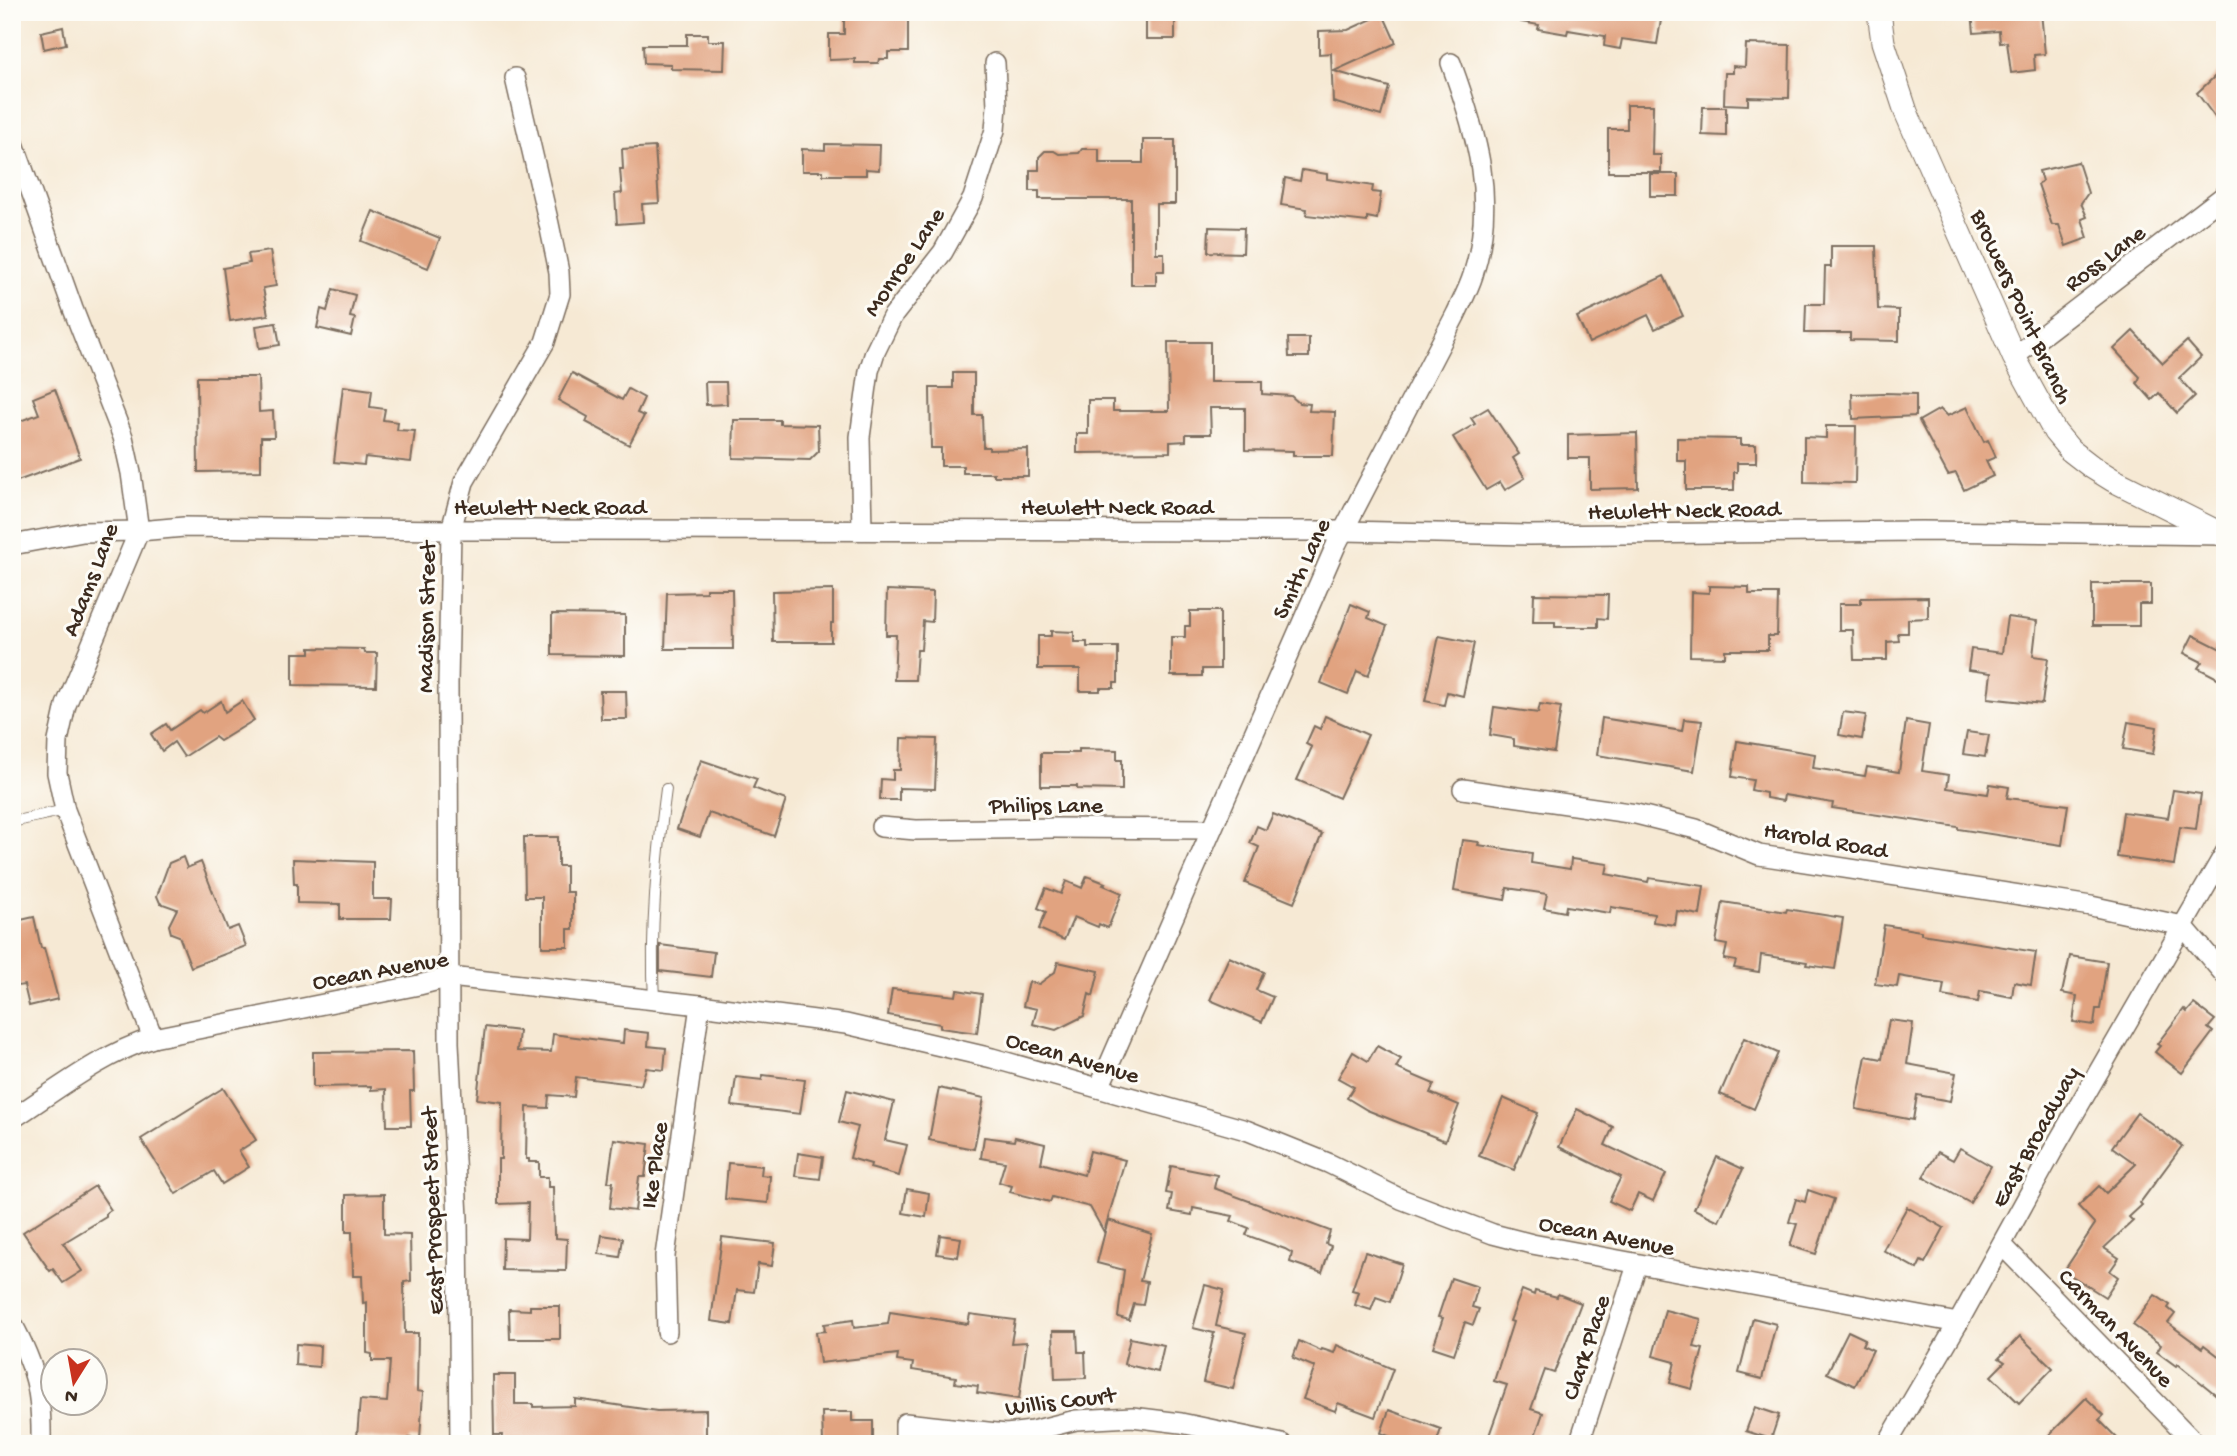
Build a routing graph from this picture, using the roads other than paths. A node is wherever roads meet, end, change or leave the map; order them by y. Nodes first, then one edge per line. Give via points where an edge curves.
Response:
1 (1879, 12) edge
2 (995, 63) dead end
3 (1451, 63) dead end
4 (515, 78) dead end
5 (12, 138) edge
6 (2225, 195) edge
7 (2014, 357) junction
8 (451, 530) junction
9 (862, 530) junction
10 (139, 531) junction
11 (1344, 531) junction
12 (2224, 535) edge
13 (12, 545) edge
14 (666, 789) dead end
15 (1463, 789) dead end
16 (65, 810) junction
17 (12, 822) edge
18 (881, 827) dead end
19 (1211, 829) junction
20 (2225, 853) edge
21 (2183, 926) junction
22 (2225, 975) edge
23 (450, 977) junction
24 (654, 1000) junction
25 (700, 1004) junction
26 (153, 1038) junction
27 (1099, 1088) junction
28 (12, 1119) edge
29 (2002, 1245) junction
30 (1637, 1265) junction
31 (12, 1323) edge
32 (1958, 1324) junction
33 (667, 1332) dead end
34 (41, 1444) edge
35 (460, 1444) edge
36 (905, 1444) edge
37 (1282, 1444) edge
38 (1579, 1444) edge
39 (1887, 1444) edge
40 (2196, 1444) edge

1 - 7 street, Browers Point Branch via 1882,42 1906,112
2 - 9 street, Monroe Lane via 995,130 973,198 943,252 892,317 869,371 860,437
3 - 11 street, Smith Lane via 1477,145 1485,193 1483,235 1473,276 1456,314
4 - 8 street, Madison Street via 560,293 545,342 464,482
5 - 10 street, Adams Lane via 123,438
6 - 7 street, Ross Lane
7 - 12 street, Browers Point Branch via 2055,432 2070,450 2113,480
8 - 9 street, Hewlett Neck Road
8 - 10 street, Hewlett Neck Road via 184,527
8 - 23 street, Madison Street
9 - 11 street, Hewlett Neck Road
10 - 13 street, Hewlett Neck Road via 83,532
10 - 16 street, Adams Lane via 65,705 57,773
11 - 12 street, Hewlett Neck Road
11 - 19 street, Smith Lane
14 - 24 lane via 659,846
15 - 21 street, Harold Road via 1636,814 1696,829 1759,855 2091,906
16 - 17 lane
16 - 26 street, Adams Lane
18 - 19 street, Philips Lane
19 - 27 street, Smith Lane
20 - 21 street, East Broadway
21 - 22 street
21 - 29 street, East Broadway
23 - 24 street, Ocean Avenue
23 - 26 street, Ocean Avenue
23 - 35 street, East Prospect Street
24 - 25 street, Ocean Avenue
25 - 27 street, Ocean Avenue via 846,1024
25 - 33 street, Ike Place via 666,1256
26 - 28 street, Ocean Avenue via 110,1055
27 - 30 street, Ocean Avenue via 1246,1130 1493,1234
29 - 32 street, East Broadway
29 - 40 street, Carman Avenue
30 - 32 street, Ocean Avenue
30 - 38 street, Clark Place
31 - 34 street via 38,1380
32 - 39 street, East Broadway
36 - 37 street, Willis Court via 905,1423 1006,1434 1076,1420 1132,1417

